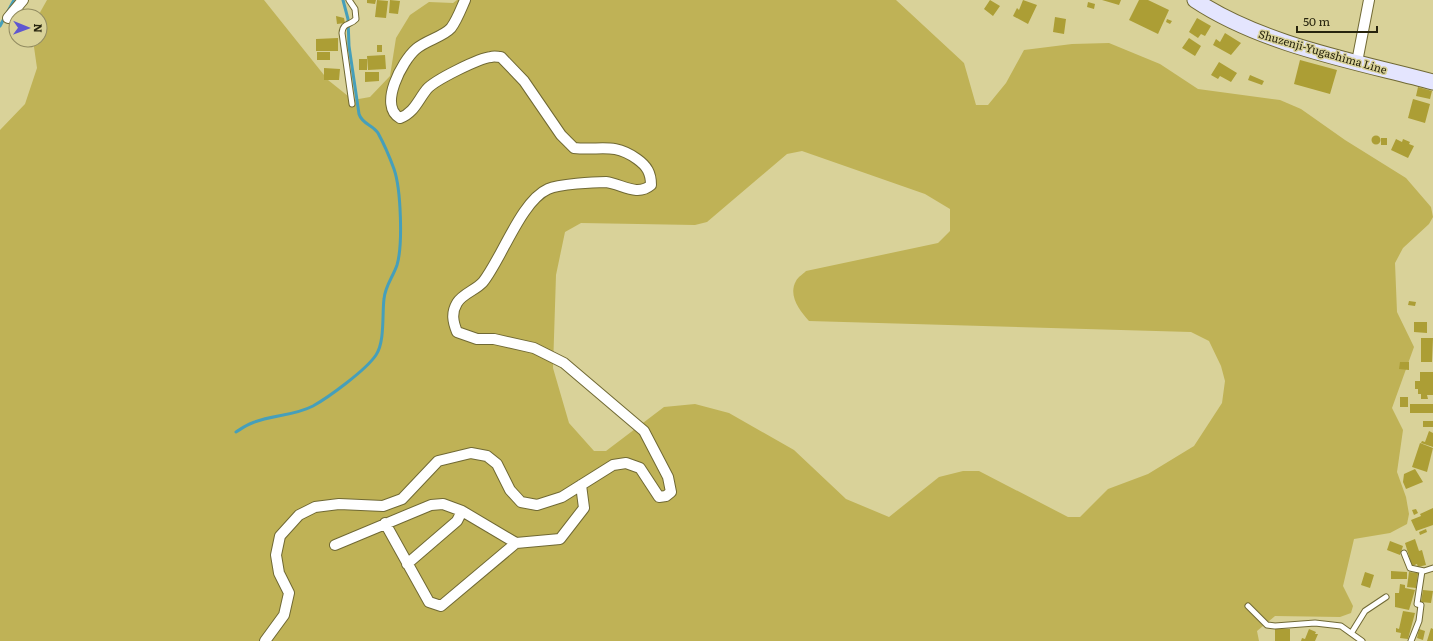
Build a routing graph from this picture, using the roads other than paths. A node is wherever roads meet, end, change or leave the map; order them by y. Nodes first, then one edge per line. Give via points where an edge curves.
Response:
1 (23, 0) edge
2 (350, 0) edge
3 (465, 0) edge
4 (1195, 0) edge
5 (1369, 0) edge
6 (16, 8) edge
7 (1357, 62) junction
8 (1433, 82) edge
9 (352, 104) dead end
10 (581, 485) junction
11 (462, 512) junction
12 (385, 523) junction
13 (516, 543) junction
14 (335, 545) dead end
15 (1404, 553) dead end
16 (407, 564) junction
17 (1433, 568) edge
18 (1422, 571) junction
19 (1386, 597) dead end
20 (1248, 606) dead end
21 (1352, 632) junction
22 (265, 641) edge
23 (1362, 641) edge
24 (1411, 641) edge

1 - 6 street
2 - 9 lane via 357,16 354,22 345,25 342,33
3 - 10 street via 450,29 416,48 408,57 396,78 390,105 394,115 400,118 406,116 428,88 439,80 478,61 492,56 501,57 524,81 574,148 625,150 643,163 650,172 651,185 639,191 607,182 592,182 544,192 527,209 482,283 458,302 454,311 453,323 457,332 477,339 494,339 534,348 564,363 582,378 644,431 668,477 671,492 659,497 640,468 626,462 613,465
4 - 7 main road, Shuzenji-Yugashima Line via 1218,15 1273,39
5 - 7 street
7 - 8 main road, Shuzenji-Yugashima Line
10 - 13 street via 584,508 560,540
10 - 22 street via 549,502 537,505 522,502 510,490 497,464 487,456 471,453 438,461 402,499 383,506 339,504 315,507 299,516 280,536 276,556 278,573 289,593 284,615
11 - 12 street via 443,504
11 - 13 street
11 - 16 street via 457,521
12 - 14 street
12 - 16 street
13 - 16 street via 440,606 429,602
15 - 18 lane via 1410,568
17 - 18 lane
18 - 24 lane via 1417,604 1421,605 1421,612
19 - 21 lane via 1365,611
20 - 21 lane via 1267,625 1328,624 1341,626
21 - 23 lane

